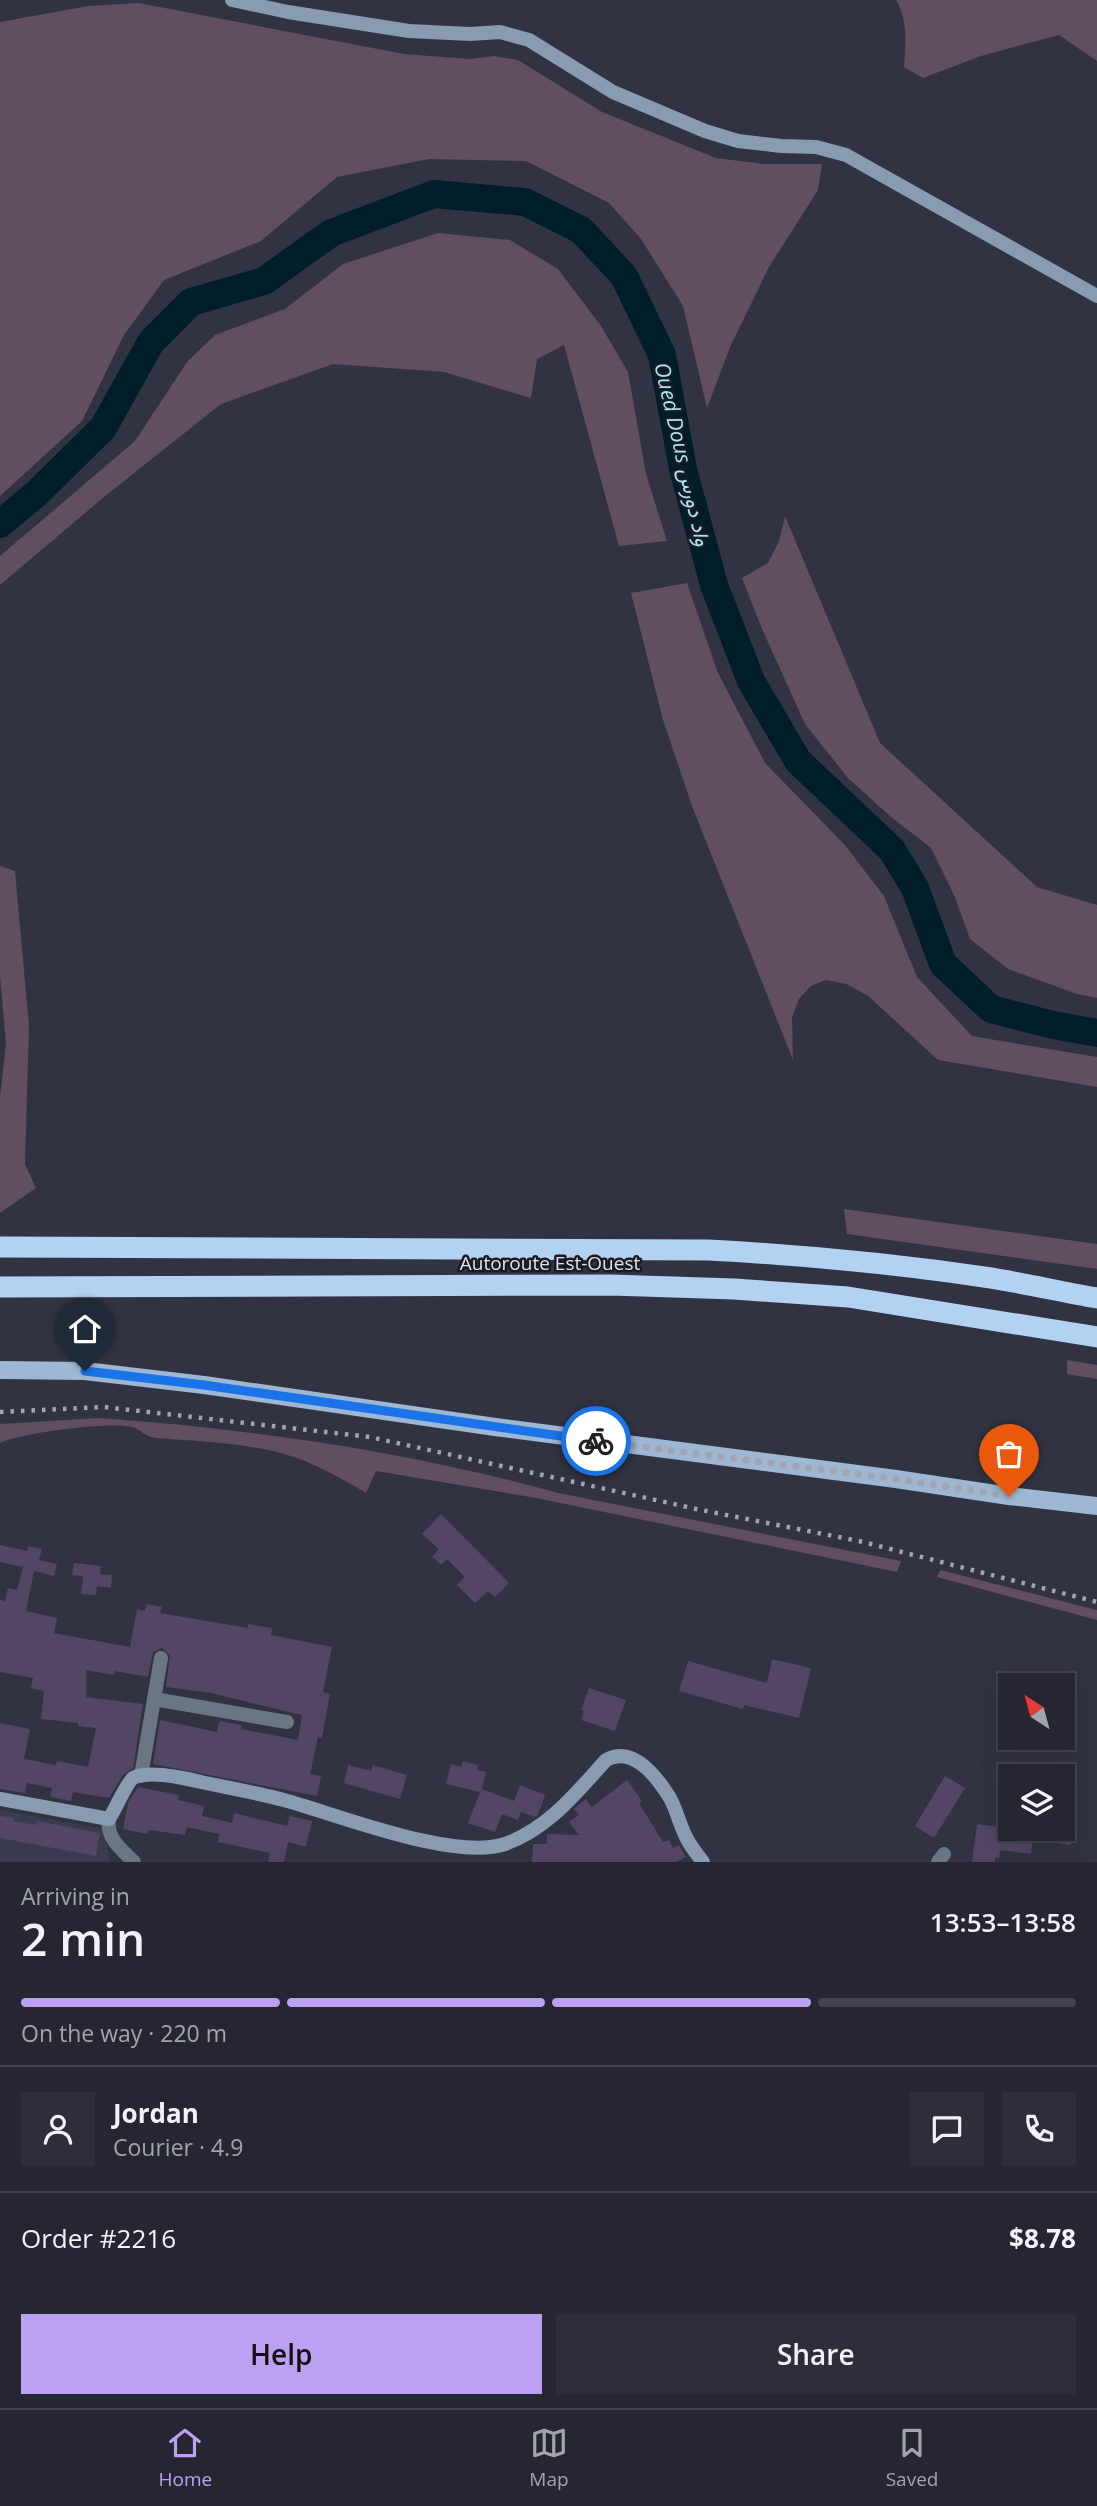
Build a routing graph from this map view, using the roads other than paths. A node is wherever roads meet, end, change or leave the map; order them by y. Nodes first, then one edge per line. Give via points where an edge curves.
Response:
1 (232, 0) edge
2 (1097, 296) edge
3 (0, 1247) edge
4 (0, 1287) edge
5 (1097, 1298) edge
6 (1097, 1337) edge
7 (0, 1370) edge
8 (1097, 1506) edge
9 (161, 1658) dead end
10 (154, 1699) junction
11 (287, 1722) dead end
12 (141, 1776) junction
13 (0, 1798) edge
14 (109, 1819) junction
15 (134, 1862) edge
16 (704, 1862) edge

1 - 2 street via 409,32 500,32 529,40 612,92 705,131 737,141 816,147 846,155
3 - 5 highway, Autoroute Est-Ouest via 708,1250 806,1255 921,1269
4 - 6 highway, Autoroute Est-Ouest via 611,1285 734,1289 848,1297
7 - 8 main road via 85,1371 204,1385
9 - 10 street
10 - 11 street
10 - 12 street
12 - 14 street via 128,1783
12 - 16 street via 176,1776 282,1800 444,1846 482,1848 502,1845 535,1830 606,1760 623,1754 647,1768 670,1798 688,1841
13 - 14 street
14 - 15 street via 111,1838

